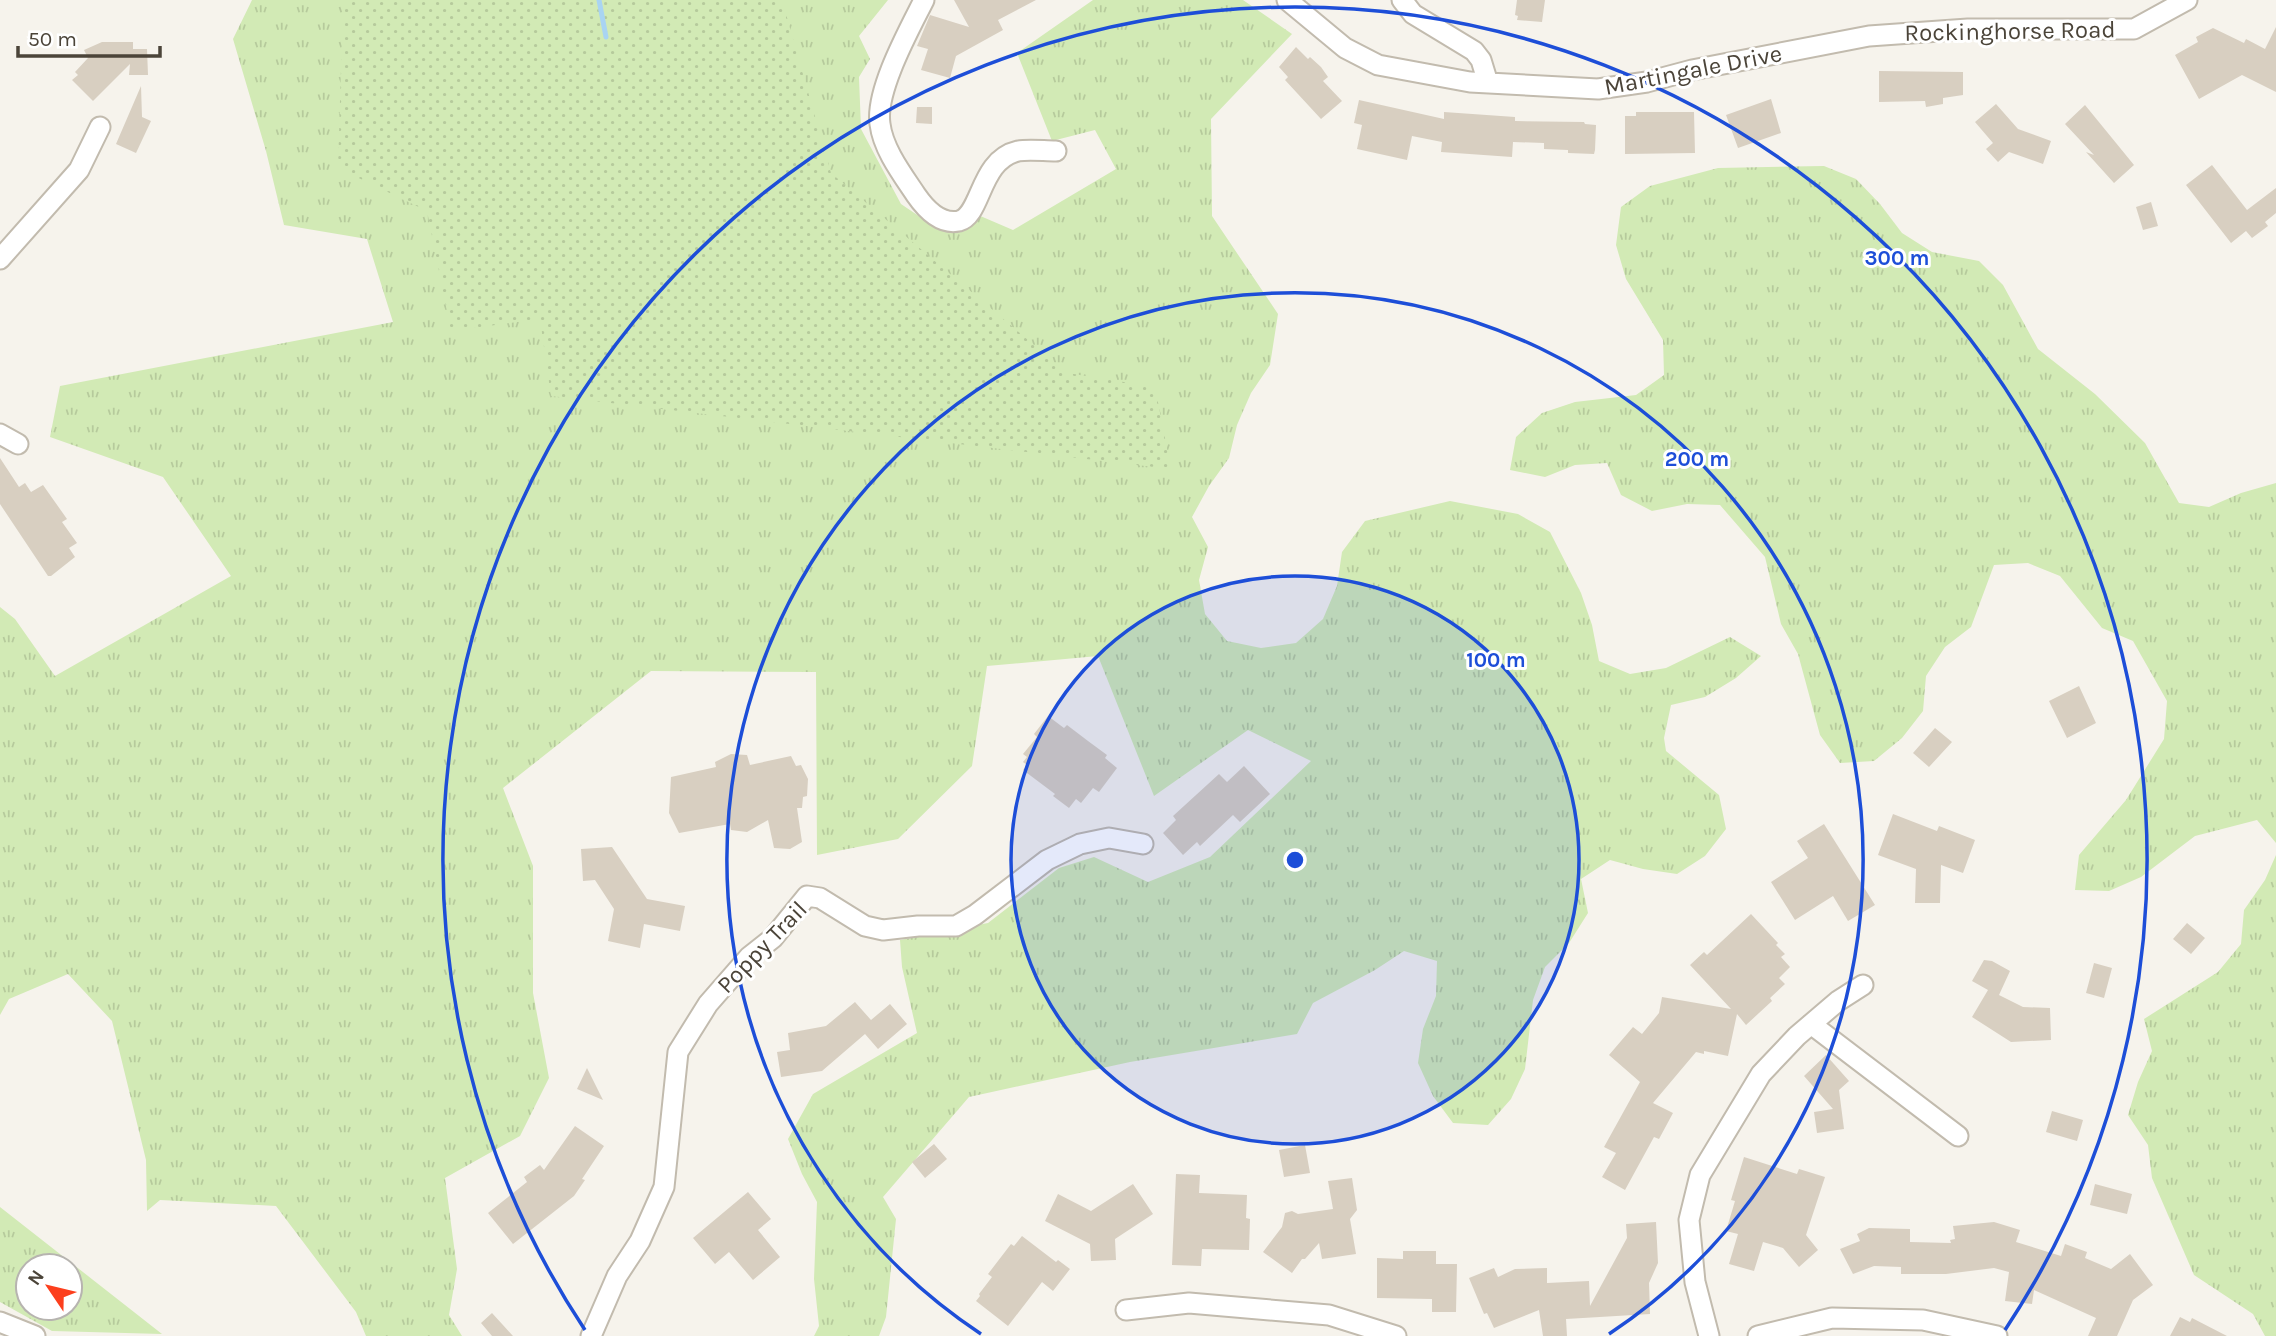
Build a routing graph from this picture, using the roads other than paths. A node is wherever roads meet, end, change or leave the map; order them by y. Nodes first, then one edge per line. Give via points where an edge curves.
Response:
1 (924, 0) edge
2 (1287, 0) edge
3 (1402, 0) edge
4 (2187, 0) edge
5 (1869, 36) joint
6 (1488, 83) junction
7 (100, 127) dead end
8 (1056, 151) dead end
9 (0, 259) edge
10 (0, 435) edge
11 (18, 444) dead end
12 (1143, 844) dead end
13 (1863, 985) dead end
14 (1811, 1024) junction
15 (1958, 1136) dead end
16 (1126, 1310) dead end
17 (0, 1322) edge
18 (35, 1336) edge
19 (591, 1336) edge
20 (1396, 1336) edge
21 (1709, 1336) edge
22 (1758, 1336) edge
23 (1997, 1336) edge

1 - 8 street via 897,57 879,122 885,142 927,210 944,220 958,221 969,214 990,171 1002,159 1018,151
2 - 6 street, Martingale Drive via 1345,48 1378,65
3 - 6 street via 1413,14 1474,51
4 - 5 street, Rockinghorse Road via 2134,29 1968,29
5 - 6 street, Martingale Drive via 1598,89
7 - 9 street via 79,170
10 - 11 street
12 - 19 street, Poppy Trail via 1109,838 1080,844 1046,860 956,926 883,930 865,926 820,898 807,896 708,1004 678,1052 664,1187
13 - 14 street
14 - 15 street
14 - 21 street via 1761,1074 1700,1175 1689,1220 1695,1282
16 - 20 street via 1189,1303 1329,1315
17 - 18 street
22 - 23 street via 1832,1318 1923,1320

